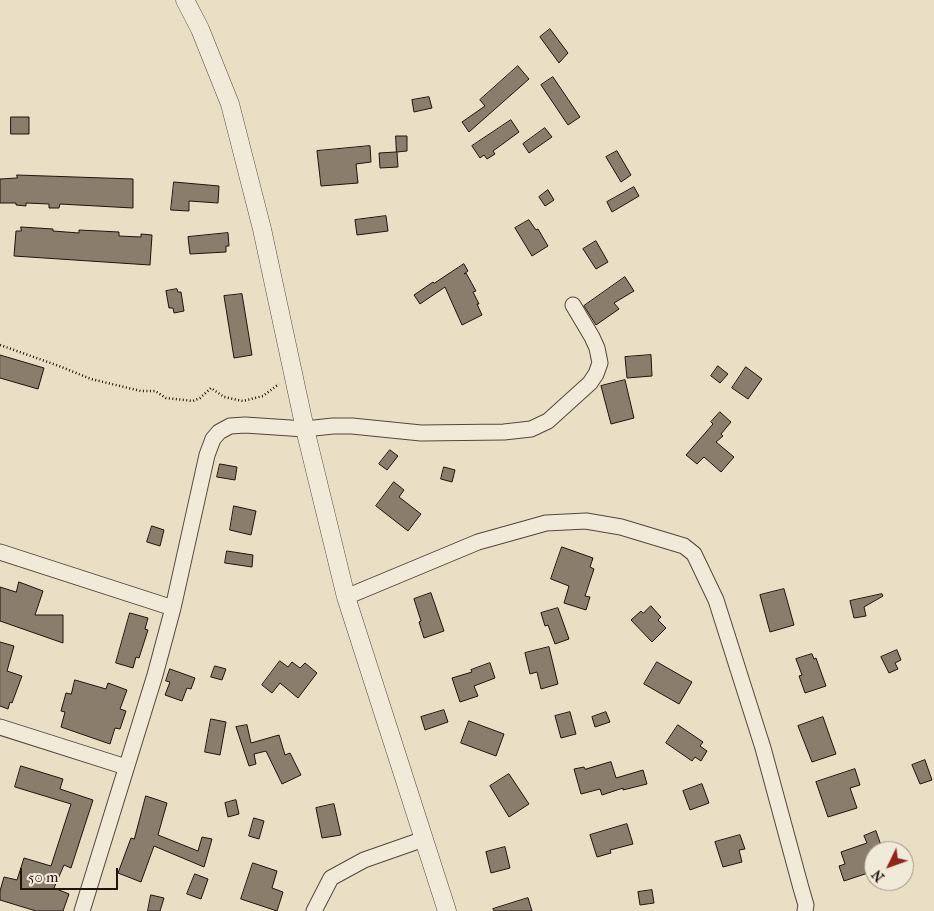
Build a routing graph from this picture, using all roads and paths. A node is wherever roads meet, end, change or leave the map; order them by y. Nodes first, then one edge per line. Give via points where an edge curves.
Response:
1 (186, 0) edge
2 (572, 305) dead end
3 (0, 345) edge
4 (292, 373) junction
5 (305, 429) junction
6 (0, 552) edge
7 (346, 597) junction
8 (173, 608) junction
9 (0, 728) edge
10 (126, 767) junction
11 (424, 839) junction
12 (82, 911) edge
13 (314, 911) edge
14 (447, 911) edge
15 (805, 911) edge

1 - 4 street via 230,104 262,229
2 - 5 street via 592,337 600,363 590,383 540,425 504,432 421,433 352,426
3 - 4 path via 91,379 141,391 155,391 166,398 193,401 212,388 224,397 243,400 263,396
4 - 5 street
5 - 7 street
5 - 8 street via 230,426 215,436
6 - 8 street
7 - 11 street
7 - 15 street via 478,542 546,523 586,521 604,524 684,546 694,554 716,600 763,748 795,862
8 - 10 street
9 - 10 street
10 - 12 street
11 - 13 street via 364,860 331,878
11 - 14 street

